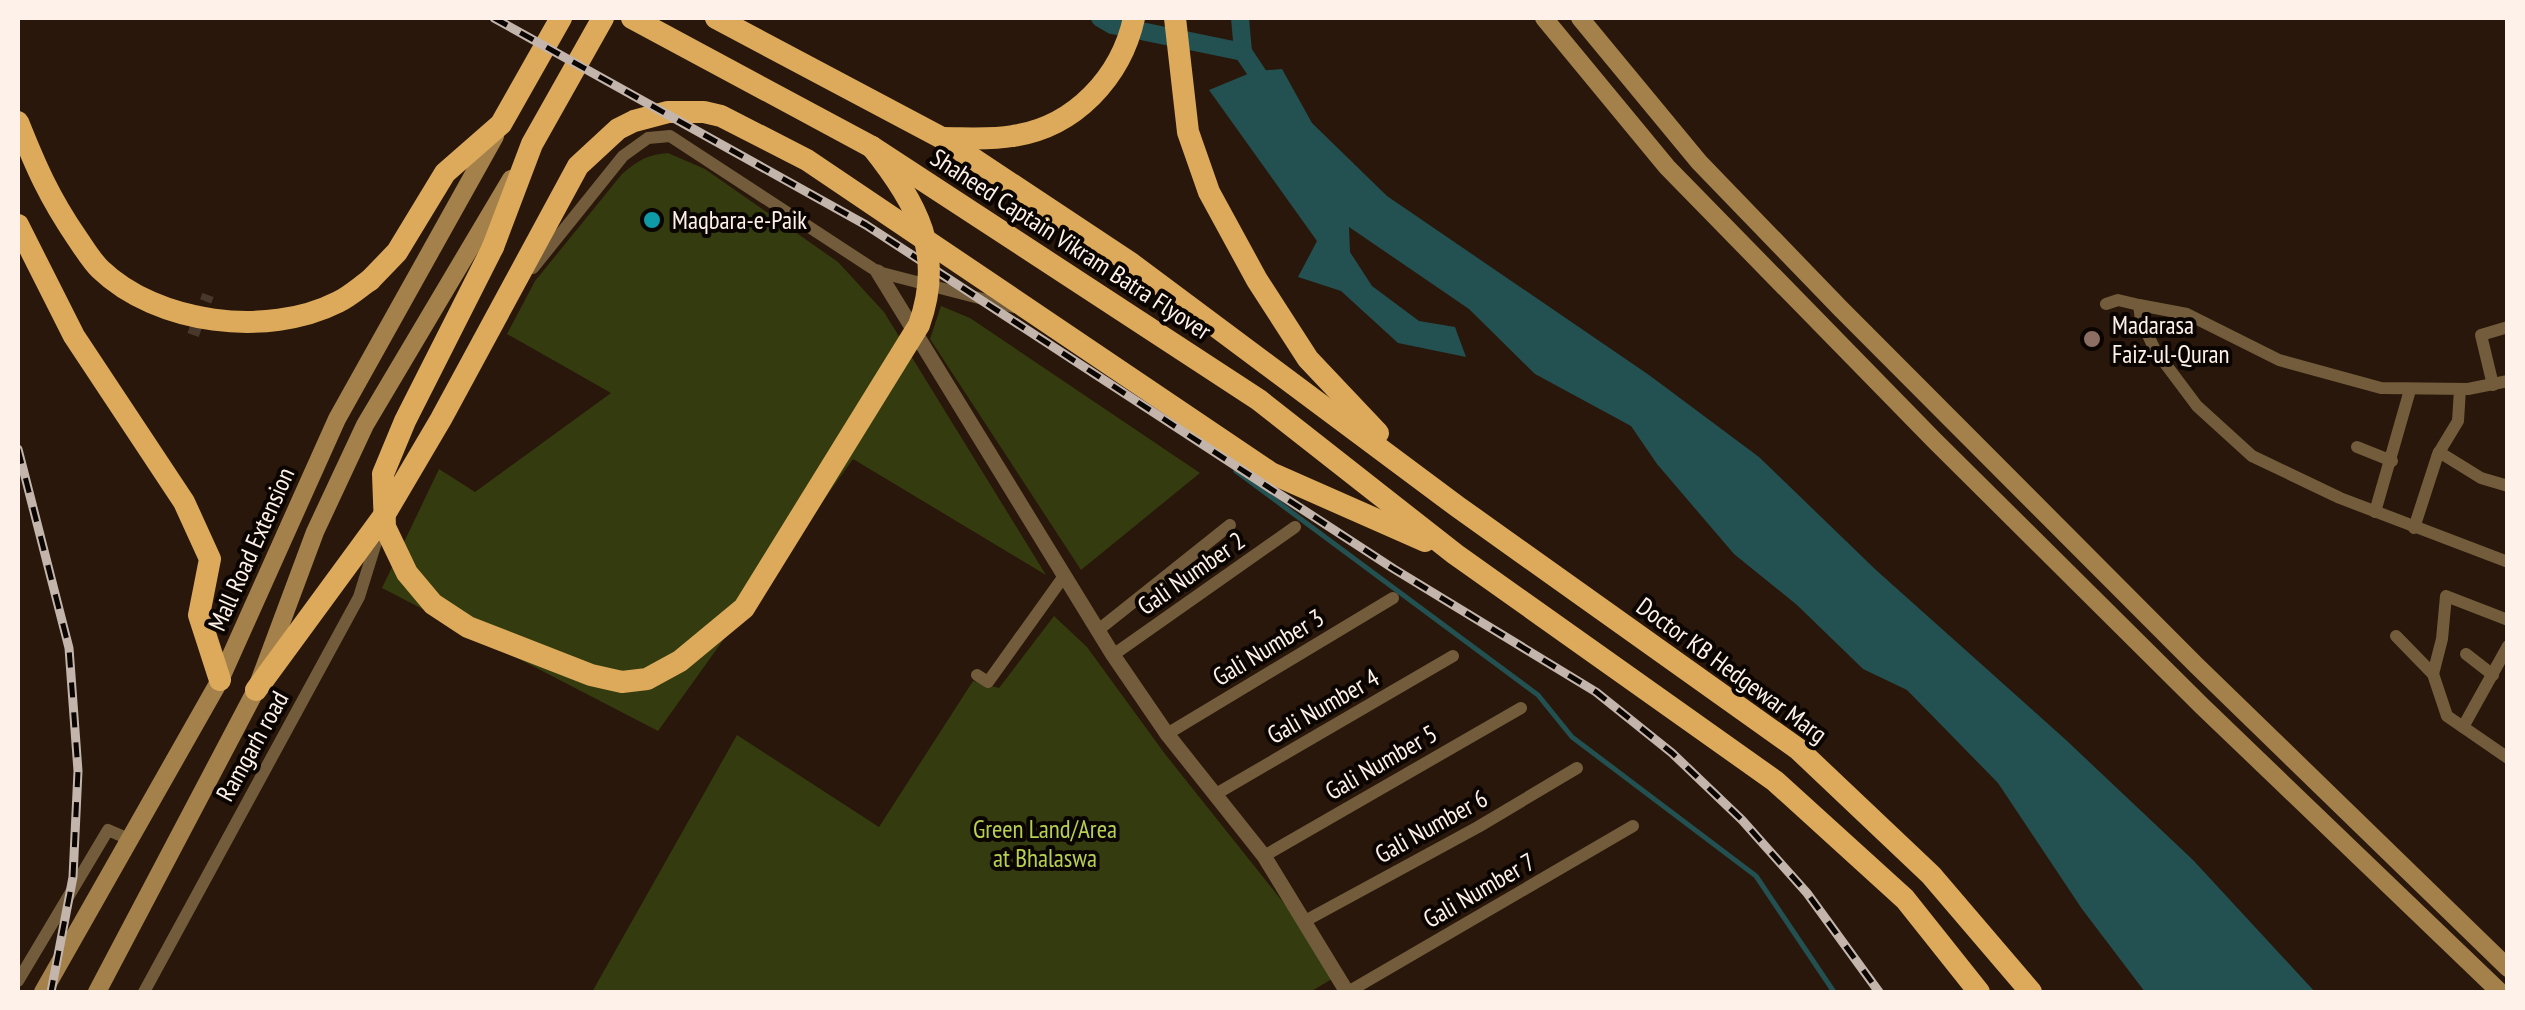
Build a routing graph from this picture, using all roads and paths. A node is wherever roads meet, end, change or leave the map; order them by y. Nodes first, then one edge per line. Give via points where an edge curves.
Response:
1 (561, 18) edge
2 (604, 18) edge
3 (632, 18) edge
4 (716, 18) edge
5 (1134, 18) edge
6 (1175, 18) edge
7 (1544, 18) edge
8 (1580, 18) edge
9 (18, 122) edge
10 (501, 124) junction
11 (942, 138) junction
12 (532, 144) junction
13 (872, 147) junction
14 (18, 225) edge
15 (878, 272) junction
16 (2106, 304) dead end
17 (2139, 305) junction
18 (498, 310) junction
19 (1036, 313) junction
20 (2508, 327) edge
21 (2508, 381) edge
22 (2492, 385) junction
23 (2460, 389) junction
24 (2410, 390) junction
25 (2357, 447) dead end
26 (2439, 452) junction
27 (2392, 461) junction
28 (2508, 486) edge
29 (1458, 506) junction
30 (2375, 512) junction
31 (384, 514) junction
32 (1230, 525) dead end
33 (1294, 526) dead end
34 (2414, 528) junction
35 (1455, 554) junction
36 (2506, 559) edge
37 (1064, 576) junction
38 (1393, 598) dead end
39 (2508, 620) edge
40 (1097, 631) junction
41 (2396, 636) dead end
42 (2508, 646) edge
43 (2466, 654) dead end
44 (1113, 655) junction
45 (1453, 656) dead end
46 (2433, 674) junction
47 (977, 675) dead end
48 (2493, 675) junction
49 (220, 680) junction
50 (256, 690) junction
51 (1522, 708) dead end
52 (2463, 727) junction
53 (1167, 734) junction
54 (2508, 758) edge
55 (1578, 768) dead end
56 (1216, 794) junction
57 (1633, 826) dead end
58 (131, 840) junction
59 (1264, 856) junction
60 (1305, 920) junction
61 (2508, 968) edge
62 (18, 981) edge
63 (43, 992) edge
64 (98, 992) edge
65 (144, 992) edge
66 (1348, 992) edge
67 (1979, 992) edge
68 (2031, 992) edge
69 (2500, 992) edge

1 - 10 highway
2 - 12 highway
3 - 13 highway, Shaheed Captain Vikram Batra Flyover
4 - 11 highway, Shaheed Captain Vikram Batra Flyover
5 - 11 highway via 1105,82 1066,117 1016,136
6 - 29 highway via 1188,132 1209,192 1256,280 1308,359 1395,452
7 - 69 main road via 1667,166 1934,440
8 - 61 main road via 1699,162 1855,323
9 - 10 highway, bridge via 48,196 98,268 142,300 177,314 248,323 338,302 370,280 397,252 445,172
10 - 49 main road, Mall Road Extension via 336,420
11 - 29 highway, Shaheed Captain Vikram Batra Flyover via 1132,264
12 - 13 highway, bridge via 493,247 382,474 385,528 407,574 433,604 468,627 622,682 647,679 680,661 744,608 919,326 930,286 926,237 905,190
12 - 50 main road, Mall Road Extension via 364,426 315,532
13 - 35 highway, Shaheed Captain Vikram Batra Flyover via 1259,400
14 - 49 highway via 74,336 184,502 210,559 199,615
15 - 18 street via 670,136 648,138 623,156
15 - 19 street
15 - 37 street
16 - 17 street
17 - 24 street via 2187,314 2279,360
17 - 30 street via 2155,350 2232,441 2286,475
18 - 19 highway via 590,152 634,121 686,111 738,122 807,160
18 - 31 highway
19 - 35 highway via 1270,473
20 - 22 street via 2482,336
21 - 22 street
22 - 23 street
23 - 24 street
23 - 26 street via 2458,421
24 - 27 street
25 - 27 street
26 - 28 street
26 - 34 street
27 - 30 street
29 - 68 highway, Doctor KB Hedgewar Marg via 1798,749 1931,875
30 - 34 street
31 - 50 highway
31 - 65 street, Ramgarh road via 359,597
32 - 40 street
33 - 44 street, Gali Number 2
34 - 36 street
35 - 67 highway via 1775,782 1905,899
37 - 40 street
37 - 47 street via 988,682
38 - 53 street, Gali Number 3
39 - 46 street via 2446,596
40 - 44 street
41 - 46 street
42 - 48 street
43 - 48 street
44 - 53 street
45 - 56 street, Gali Number 4
46 - 52 street via 2447,716
48 - 52 street
49 - 58 main road, Mall Road Extension
50 - 64 main road, Mall Road Extension
51 - 59 street, Gali Number 5
52 - 54 street
53 - 56 street
55 - 60 street, Gali Number 6
56 - 59 street
57 - 66 street, Gali Number 7
58 - 62 street via 108,830
58 - 63 main road, Mall Road Extension
59 - 60 street
60 - 66 street

